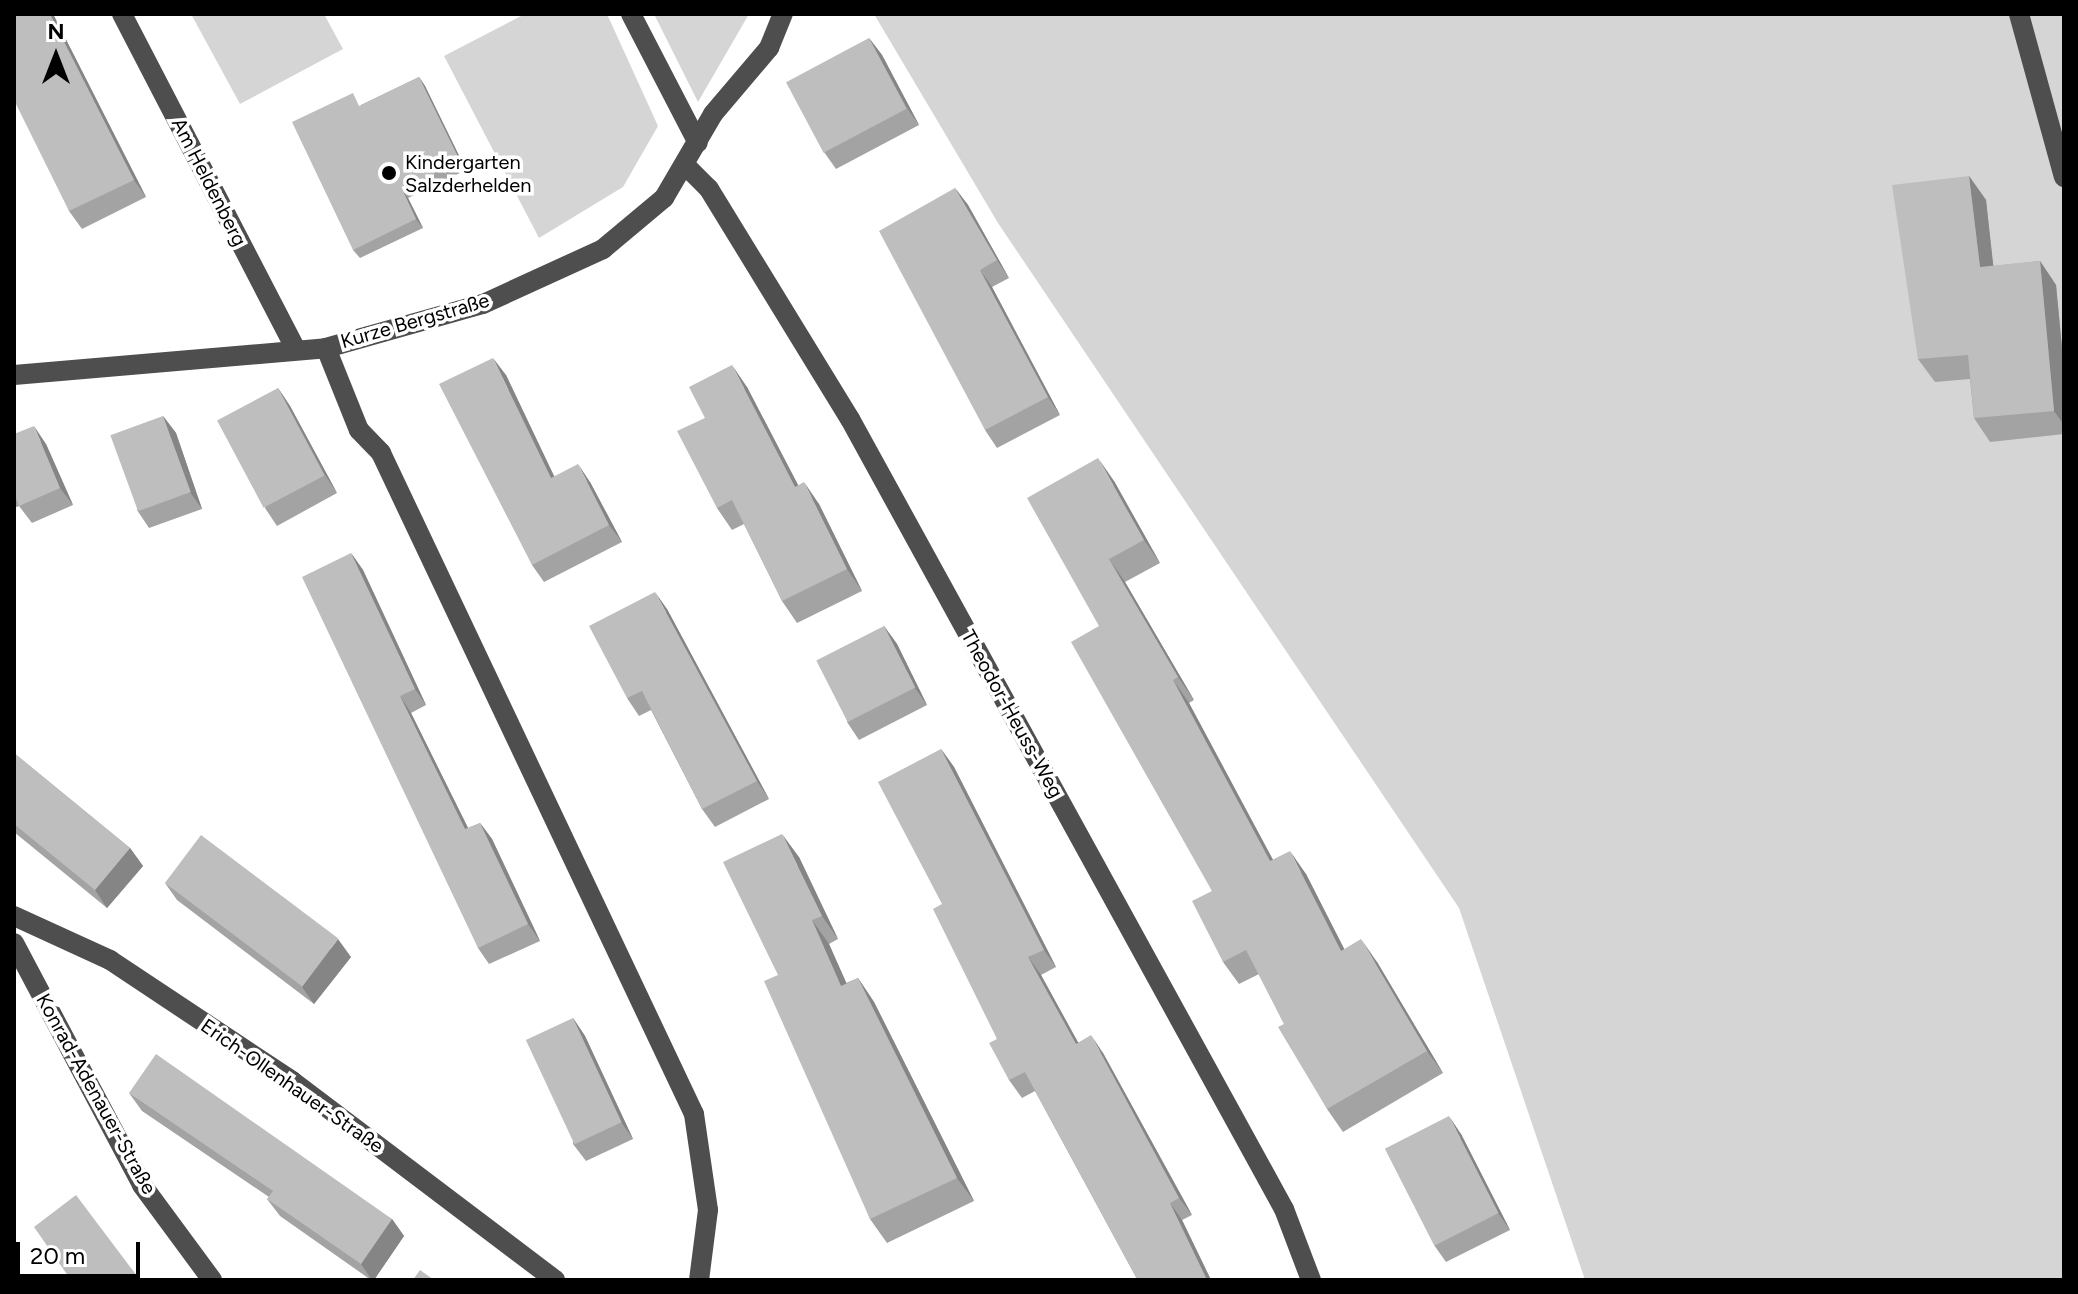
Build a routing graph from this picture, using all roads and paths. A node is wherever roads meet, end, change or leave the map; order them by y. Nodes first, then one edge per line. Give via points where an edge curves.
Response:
1 (122, 14) edge
2 (631, 14) edge
3 (783, 14) edge
4 (2019, 14) edge
5 (698, 143) junction
6 (685, 165) junction
7 (2064, 177) edge
8 (326, 348) junction
9 (296, 350) junction
10 (14, 375) edge
11 (14, 916) edge
12 (14, 943) edge
13 (212, 1280) edge
14 (555, 1280) edge
15 (699, 1280) edge
16 (1311, 1280) edge

1 - 9 street, Am Heldenberg
2 - 5 street
3 - 5 street, Kurze Bergstraße via 769,48 713,114
4 - 7 street
5 - 6 street, Kurze Bergstraße
6 - 8 street, Kurze Bergstraße via 664,198 603,249 483,304
6 - 16 street, Theodor-Heuss-Weg via 709,189 850,419 1284,1209
8 - 9 street, Kurze Bergstraße
8 - 15 street via 359,430 381,453 694,1114 708,1210
9 - 10 street, Kurze Bergstraße
11 - 14 street, Erich-Ollenhauer-Straße via 110,960 292,1081
12 - 13 street, Konrad-Adenauer-Straße via 142,1185

